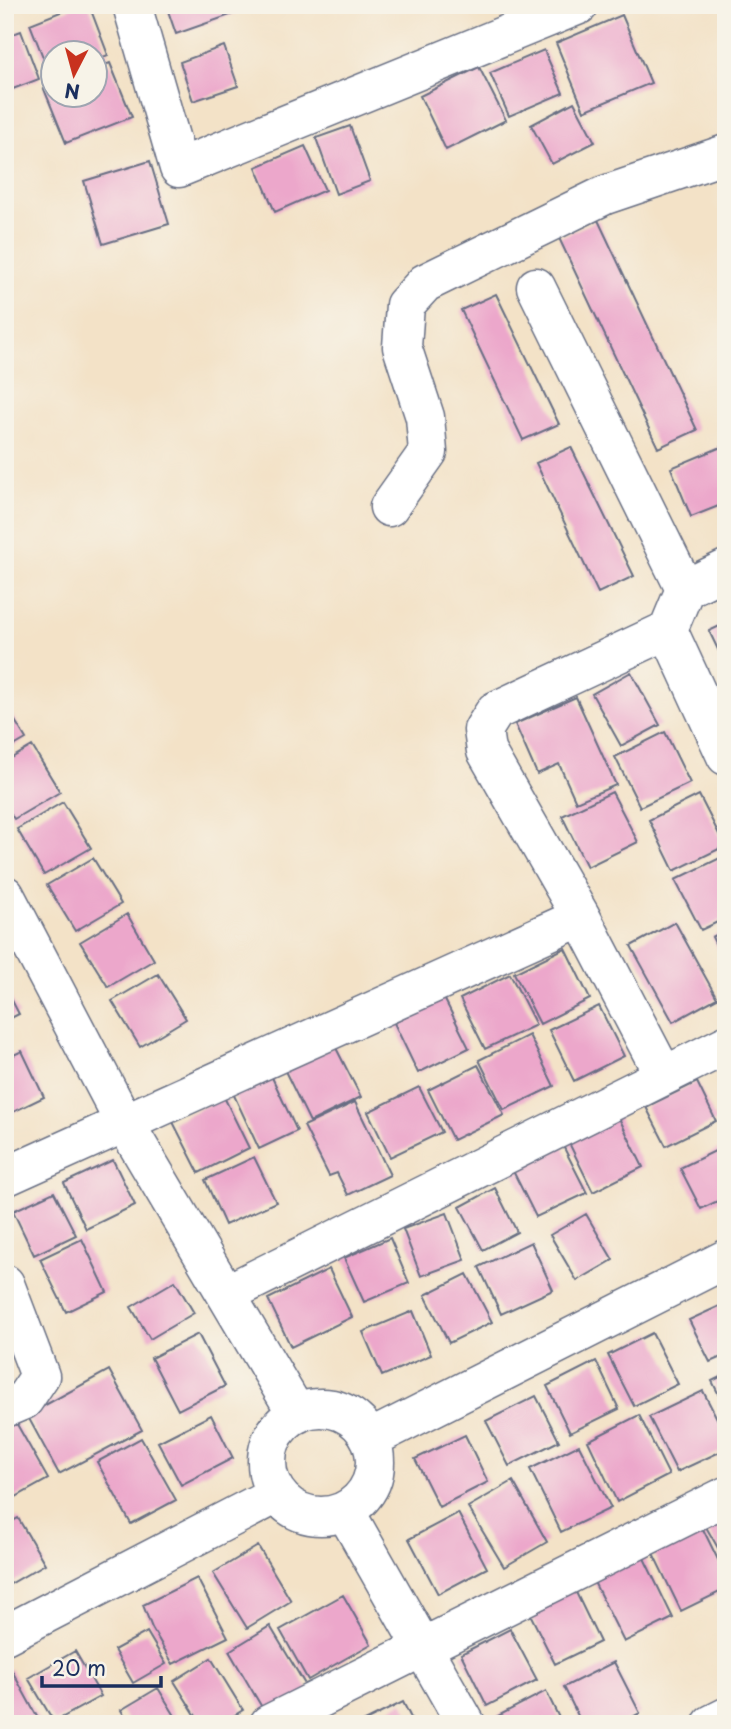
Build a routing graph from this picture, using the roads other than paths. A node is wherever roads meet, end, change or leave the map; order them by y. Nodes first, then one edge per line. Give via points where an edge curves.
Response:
1 (132, 5) edge
2 (579, 5) edge
3 (726, 154) edge
4 (536, 287) dead end
5 (389, 508) dead end
6 (726, 569) edge
7 (685, 589) junction
8 (668, 631) junction
9 (726, 756) edge
10 (5, 895) edge
11 (581, 917) junction
12 (726, 1045) edge
13 (663, 1074) junction
14 (124, 1122) junction
15 (5, 1177) edge
16 (726, 1259) edge
17 (5, 1284) edge
18 (226, 1294) junction
19 (5, 1408) edge
20 (297, 1414) junction
21 (370, 1439) junction
22 (277, 1494) junction
23 (726, 1496) edge
24 (345, 1511) junction
25 (5, 1634) edge
26 (422, 1647) junction
27 (726, 1717) edge
28 (269, 1724) edge
29 (466, 1724) edge
30 (712, 1724) edge

1 - 2 street via 179,168
3 - 5 street via 605,195 425,283 405,305 402,347 425,418 428,452
4 - 7 street
6 - 7 street
7 - 8 street
8 - 9 street
8 - 11 street via 495,711 483,730 486,751
10 - 14 street
11 - 13 street
11 - 14 street
12 - 13 street
13 - 18 street
14 - 15 street
14 - 18 street
16 - 21 street
17 - 19 street via 40,1376 24,1400
18 - 20 street
20 - 21 street via 313,1408 347,1414
20 - 22 street via 281,1425 271,1440 267,1459
21 - 24 street via 376,1459 373,1480 362,1499
22 - 24 street via 296,1510 320,1517
22 - 25 street
23 - 26 street
24 - 26 street
26 - 28 street
26 - 29 street
27 - 30 street

